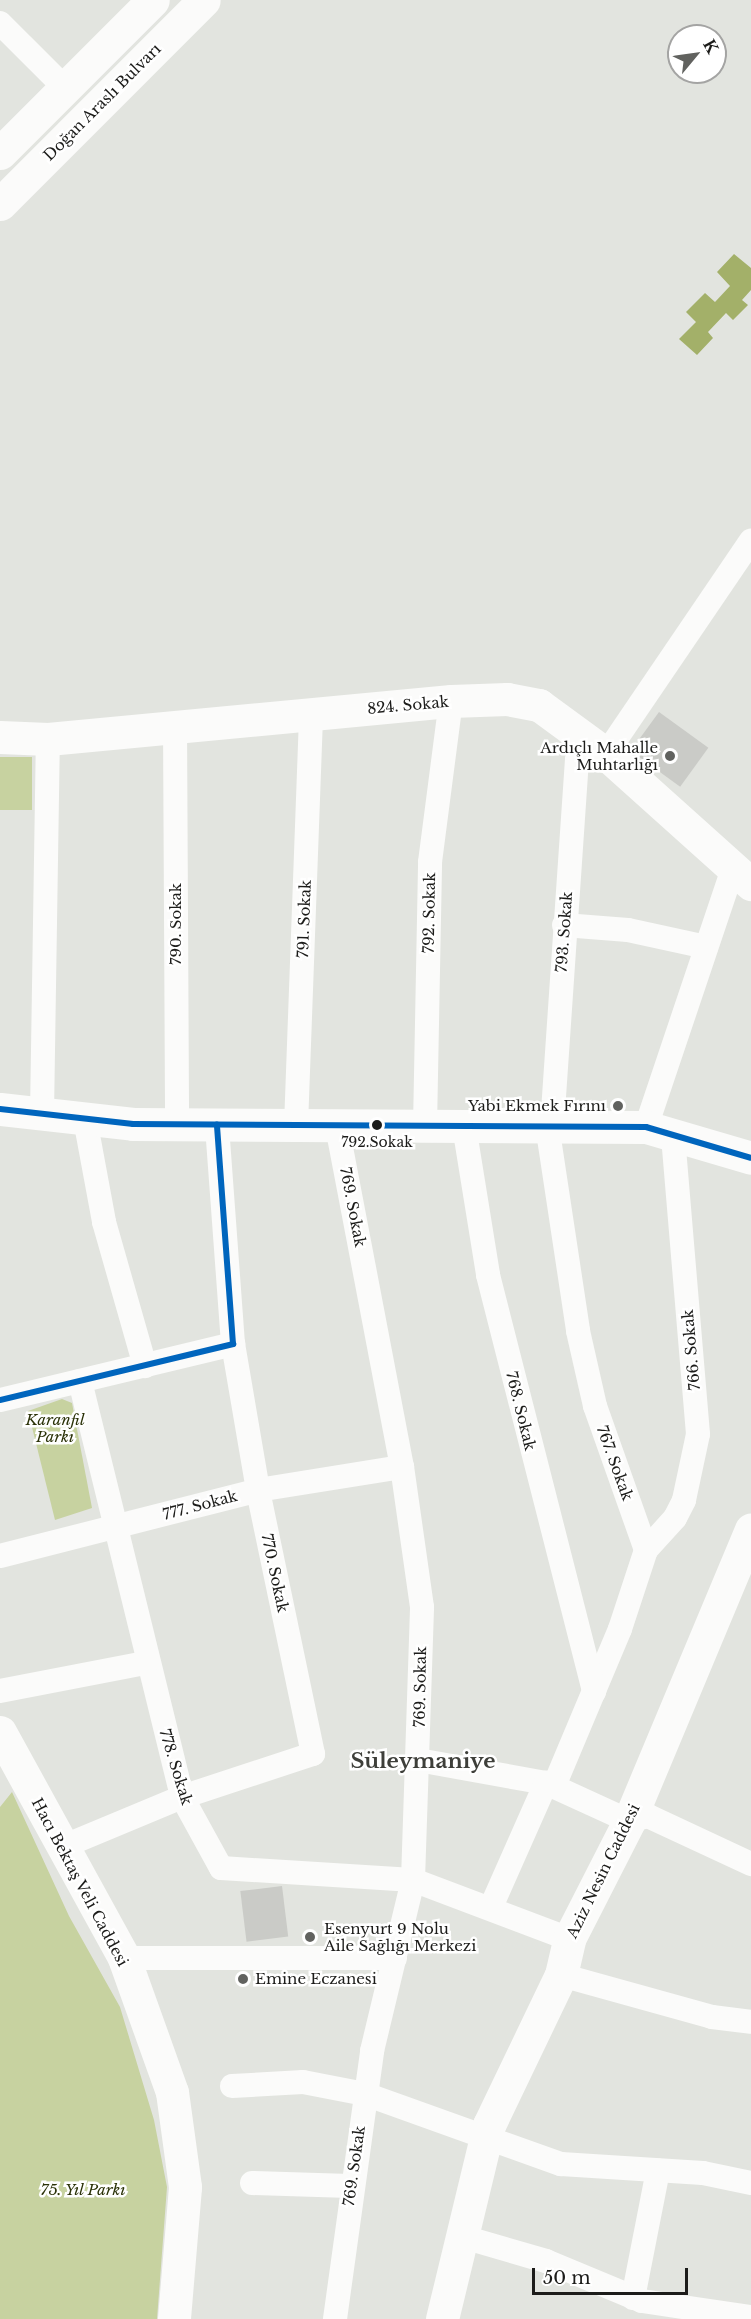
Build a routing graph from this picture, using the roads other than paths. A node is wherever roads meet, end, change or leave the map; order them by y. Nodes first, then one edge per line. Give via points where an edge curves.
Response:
1 (153, 0) edge
2 (204, 0) edge
3 (0, 23) edge
4 (64, 88) junction
5 (0, 153) edge
6 (0, 204) edge
7 (751, 541) edge
8 (452, 701) junction
9 (311, 713) junction
10 (175, 724) junction
11 (0, 737) edge
12 (48, 739) junction
13 (596, 747) junction
14 (742, 876) edge
15 (564, 926) junction
16 (706, 947) junction
17 (0, 1109) edge
18 (42, 1114) junction
19 (85, 1119) junction
20 (177, 1125) junction
21 (217, 1125) junction
22 (296, 1126) junction
23 (337, 1126) junction
24 (464, 1126) junction
25 (549, 1126) junction
26 (425, 1127) junction
27 (659, 1131) junction
28 (751, 1158) edge
29 (233, 1344) junction
30 (145, 1366) junction
31 (80, 1381) junction
32 (0, 1400) edge
33 (402, 1467) junction
34 (258, 1490) junction
35 (119, 1526) junction
36 (751, 1530) edge
37 (646, 1550) junction
38 (0, 1556) edge
39 (146, 1663) junction
40 (0, 1691) edge
41 (594, 1692) junction
42 (0, 1732) edge
43 (418, 1760) junction
44 (550, 1785) junction
45 (182, 1797) junction
46 (629, 1821) junction
47 (62, 1847) junction
48 (751, 1864) edge
49 (413, 1880) junction
50 (491, 1907) junction
51 (569, 1939) junction
52 (124, 1958) junction
53 (395, 1958) junction
54 (561, 1975) junction
55 (751, 2022) edge
56 (232, 2086) dead end
57 (365, 2094) junction
58 (487, 2134) junction
59 (658, 2170) junction
60 (252, 2183) dead end
61 (751, 2183) edge
62 (350, 2186) junction
63 (460, 2236) junction
64 (633, 2298) junction
65 (751, 2318) edge
66 (174, 2319) edge
67 (335, 2319) edge
68 (442, 2319) edge

1 - 4 street
2 - 6 street, Doğan Araslı Bulvarı
3 - 4 street
4 - 5 street
7 - 13 street, 793. Sokak
8 - 9 street, 824. Sokak
8 - 13 street, 824. Sokak via 507,699 539,705
8 - 26 street, 792. Sokak via 429,862
9 - 10 street, 824. Sokak
9 - 22 street, 791. Sokak
10 - 12 street, 824. Sokak
10 - 20 street, 790. Sokak
11 - 12 street, 824. Sokak
12 - 18 street
13 - 14 street, 824. Sokak
13 - 15 street, 793. Sokak via 577,760
14 - 16 street
15 - 16 street via 628,930
15 - 25 street, 793. Sokak
16 - 27 street
17 - 18 street
18 - 19 street
19 - 20 street
19 - 30 street via 104,1222
20 - 21 street
21 - 22 street
21 - 29 street, 770. Sokak
22 - 23 street
23 - 26 street
23 - 33 street, 769. Sokak
24 - 25 street
24 - 26 street
24 - 41 street, 768. Sokak via 488,1275
25 - 27 street
25 - 37 street, 767. Sokak via 578,1331 595,1406
27 - 28 street
27 - 37 street, 766. Sokak via 698,1434 684,1500 675,1518
29 - 30 street
29 - 34 street, 770. Sokak
30 - 31 street
31 - 32 street
31 - 35 street, 778. Sokak
33 - 34 street, 777. Sokak
33 - 43 street, 769. Sokak via 422,1607
34 - 35 street, 777. Sokak
34 - 45 street, 770. Sokak via 313,1754
35 - 38 street, 777. Sokak
35 - 39 street, 778. Sokak
36 - 46 street, Aziz Nesin Caddesi
37 - 41 street
39 - 40 street
39 - 45 street, 778. Sokak
41 - 44 street
42 - 47 street, Hacı Bektaş Veli Caddesi
43 - 44 street
43 - 49 street, 769. Sokak
44 - 46 street
44 - 50 street
45 - 47 street, 770. Sokak
45 - 49 street, 778. Sokak via 221,1868
46 - 48 street via 648,1816
46 - 51 street, Aziz Nesin Caddesi
47 - 52 street, Hacı Bektaş Veli Caddesi
49 - 50 street, 778. Sokak
49 - 53 street, 769. Sokak
50 - 51 street, 778. Sokak
51 - 54 street, Aziz Nesin Caddesi
52 - 53 street
52 - 66 street, Hacı Bektaş Veli Caddesi via 179,2121 185,2187
53 - 57 street, 769. Sokak
54 - 55 street via 712,2018
54 - 58 street, Aziz Nesin Caddesi
56 - 57 street via 303,2082
57 - 58 street
57 - 62 street, 769. Sokak
58 - 59 street via 561,2164
58 - 63 street, Aziz Nesin Caddesi
59 - 61 street
59 - 64 street
60 - 62 street
62 - 67 street, 769. Sokak
63 - 64 street via 546,2261
63 - 68 street, Aziz Nesin Caddesi
64 - 65 street

